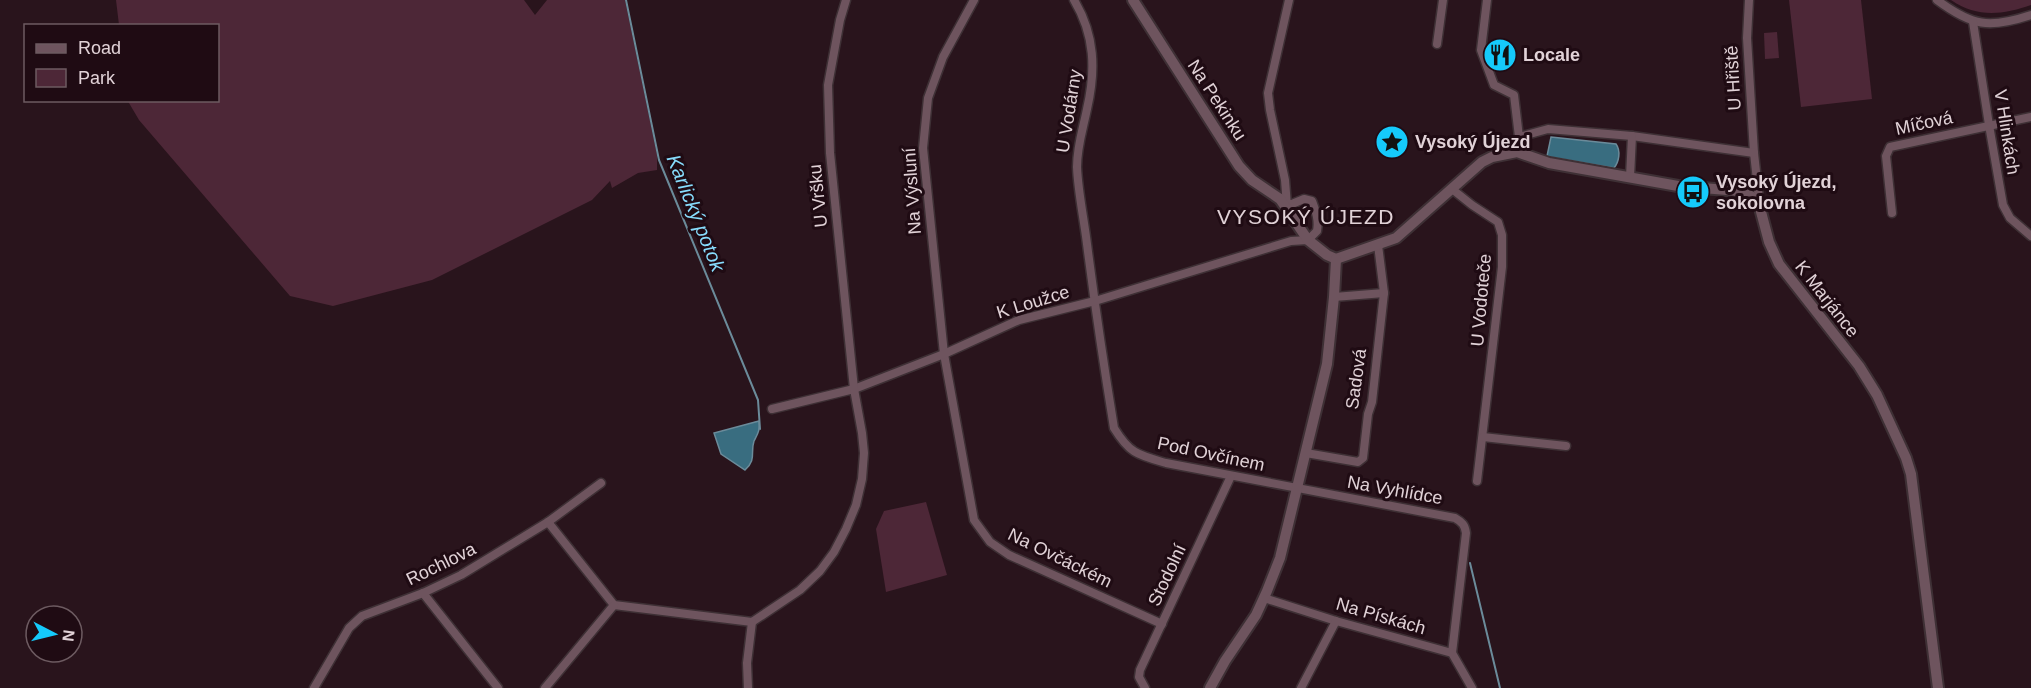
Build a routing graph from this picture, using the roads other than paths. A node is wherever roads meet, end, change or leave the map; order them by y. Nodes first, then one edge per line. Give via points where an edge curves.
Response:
1 (846, 0) edge
2 (974, 0) edge
3 (1074, 0) edge
4 (1132, 0) edge
5 (1289, 0) edge
6 (1443, 0) edge
7 (1487, 0) edge
8 (1749, 0) edge
9 (1937, 0) edge
10 (2031, 15) edge
11 (1973, 22) junction
12 (1437, 44) dead end
13 (2031, 117) edge
14 (1989, 126) junction
15 (1632, 136) junction
16 (1519, 137) junction
17 (1517, 152) junction
18 (1754, 153) junction
19 (1630, 177) junction
20 (1452, 189) junction
21 (1287, 206) junction
22 (1760, 208) junction
23 (1892, 213) dead end
24 (2031, 237) edge
25 (1308, 240) junction
26 (1378, 245) junction
27 (1336, 259) junction
28 (1384, 293) junction
29 (1334, 297) junction
30 (1095, 302) junction
31 (945, 354) junction
32 (854, 389) junction
33 (772, 409) dead end
34 (1483, 437) junction
35 (1566, 446) dead end
36 (1306, 453) junction
37 (1231, 476) junction
38 (1477, 481) dead end
39 (601, 483) dead end
40 (1297, 489) junction
41 (548, 522) junction
42 (423, 593) junction
43 (1264, 598) junction
44 (614, 605) junction
45 (1336, 621) junction
46 (752, 622) junction
47 (1162, 624) junction
48 (1452, 653) junction
49 (314, 688) edge
50 (498, 688) edge
51 (545, 688) edge
52 (748, 688) edge
53 (1145, 688) edge
54 (1210, 688) edge
55 (1301, 688) edge
56 (1472, 688) edge
57 (1938, 688) edge

1 - 32 street, U Vršku via 828,85 830,153
2 - 31 street, Na Výsluní via 943,57 928,98 923,148
3 - 30 street, U Vodárny via 1090,35 1094,60 1077,168
4 - 21 street, Na Pekinku via 1239,166
5 - 21 street via 1268,93
6 - 12 street
7 - 16 street via 1481,50 1494,85 1514,95
8 - 18 street, U Hřiště via 1747,38
9 - 11 street
10 - 11 street via 2006,22
11 - 14 street, V Hlinkách
13 - 14 street, Míčová
14 - 23 street, Míčová via 1890,147 1886,156
14 - 24 street, V Hlinkách via 2003,205 2010,218
15 - 16 street via 1548,129
15 - 18 street
15 - 19 street
16 - 17 street
17 - 19 street via 1549,163
17 - 20 street via 1482,162
18 - 22 street, U Hřiště
19 - 22 street via 1739,191 1751,196
20 - 26 street via 1396,238
20 - 34 street, U Vodoteče via 1498,222 1502,235 1501,278
21 - 25 street
21 - 25 street via 1304,199 1312,201 1319,222
22 - 57 street, K Marjánce via 1779,264 1859,366 1882,404 1906,458
25 - 27 street
25 - 30 street, K Loužce via 1292,241
26 - 27 street
26 - 28 street, Sadová
27 - 29 street
28 - 29 street
28 - 36 street, Sadová via 1363,458 1358,462
29 - 36 street via 1327,364
30 - 31 street, K Loužce via 1019,320
30 - 37 street, Pod Ovčínem via 1114,428 1124,444 1137,454 1166,464
31 - 32 street, K Loužce
31 - 47 street, Na Ovčáckém via 974,520 990,542 1009,555
32 - 33 street, K Loužce
32 - 46 street, U Vršku via 864,453 856,505 846,529 820,571 801,590
34 - 35 street
34 - 38 street, U Vodoteče
36 - 40 street
37 - 40 street, Pod Ovčínem
37 - 47 street, Stodolní
39 - 41 street, Rochlova
40 - 43 street via 1280,558
40 - 48 street, Na Vyhlídce via 1455,518 1463,523 1466,533
41 - 42 street, Rochlova via 461,575
41 - 44 street
42 - 49 street, Rochlova via 362,616 349,628
42 - 50 street
43 - 45 street, Na Pískách
43 - 54 street
44 - 46 street
44 - 51 street
45 - 48 street, Na Pískách
45 - 55 street
46 - 52 street
47 - 53 street, Stodolní via 1140,670
48 - 56 street

